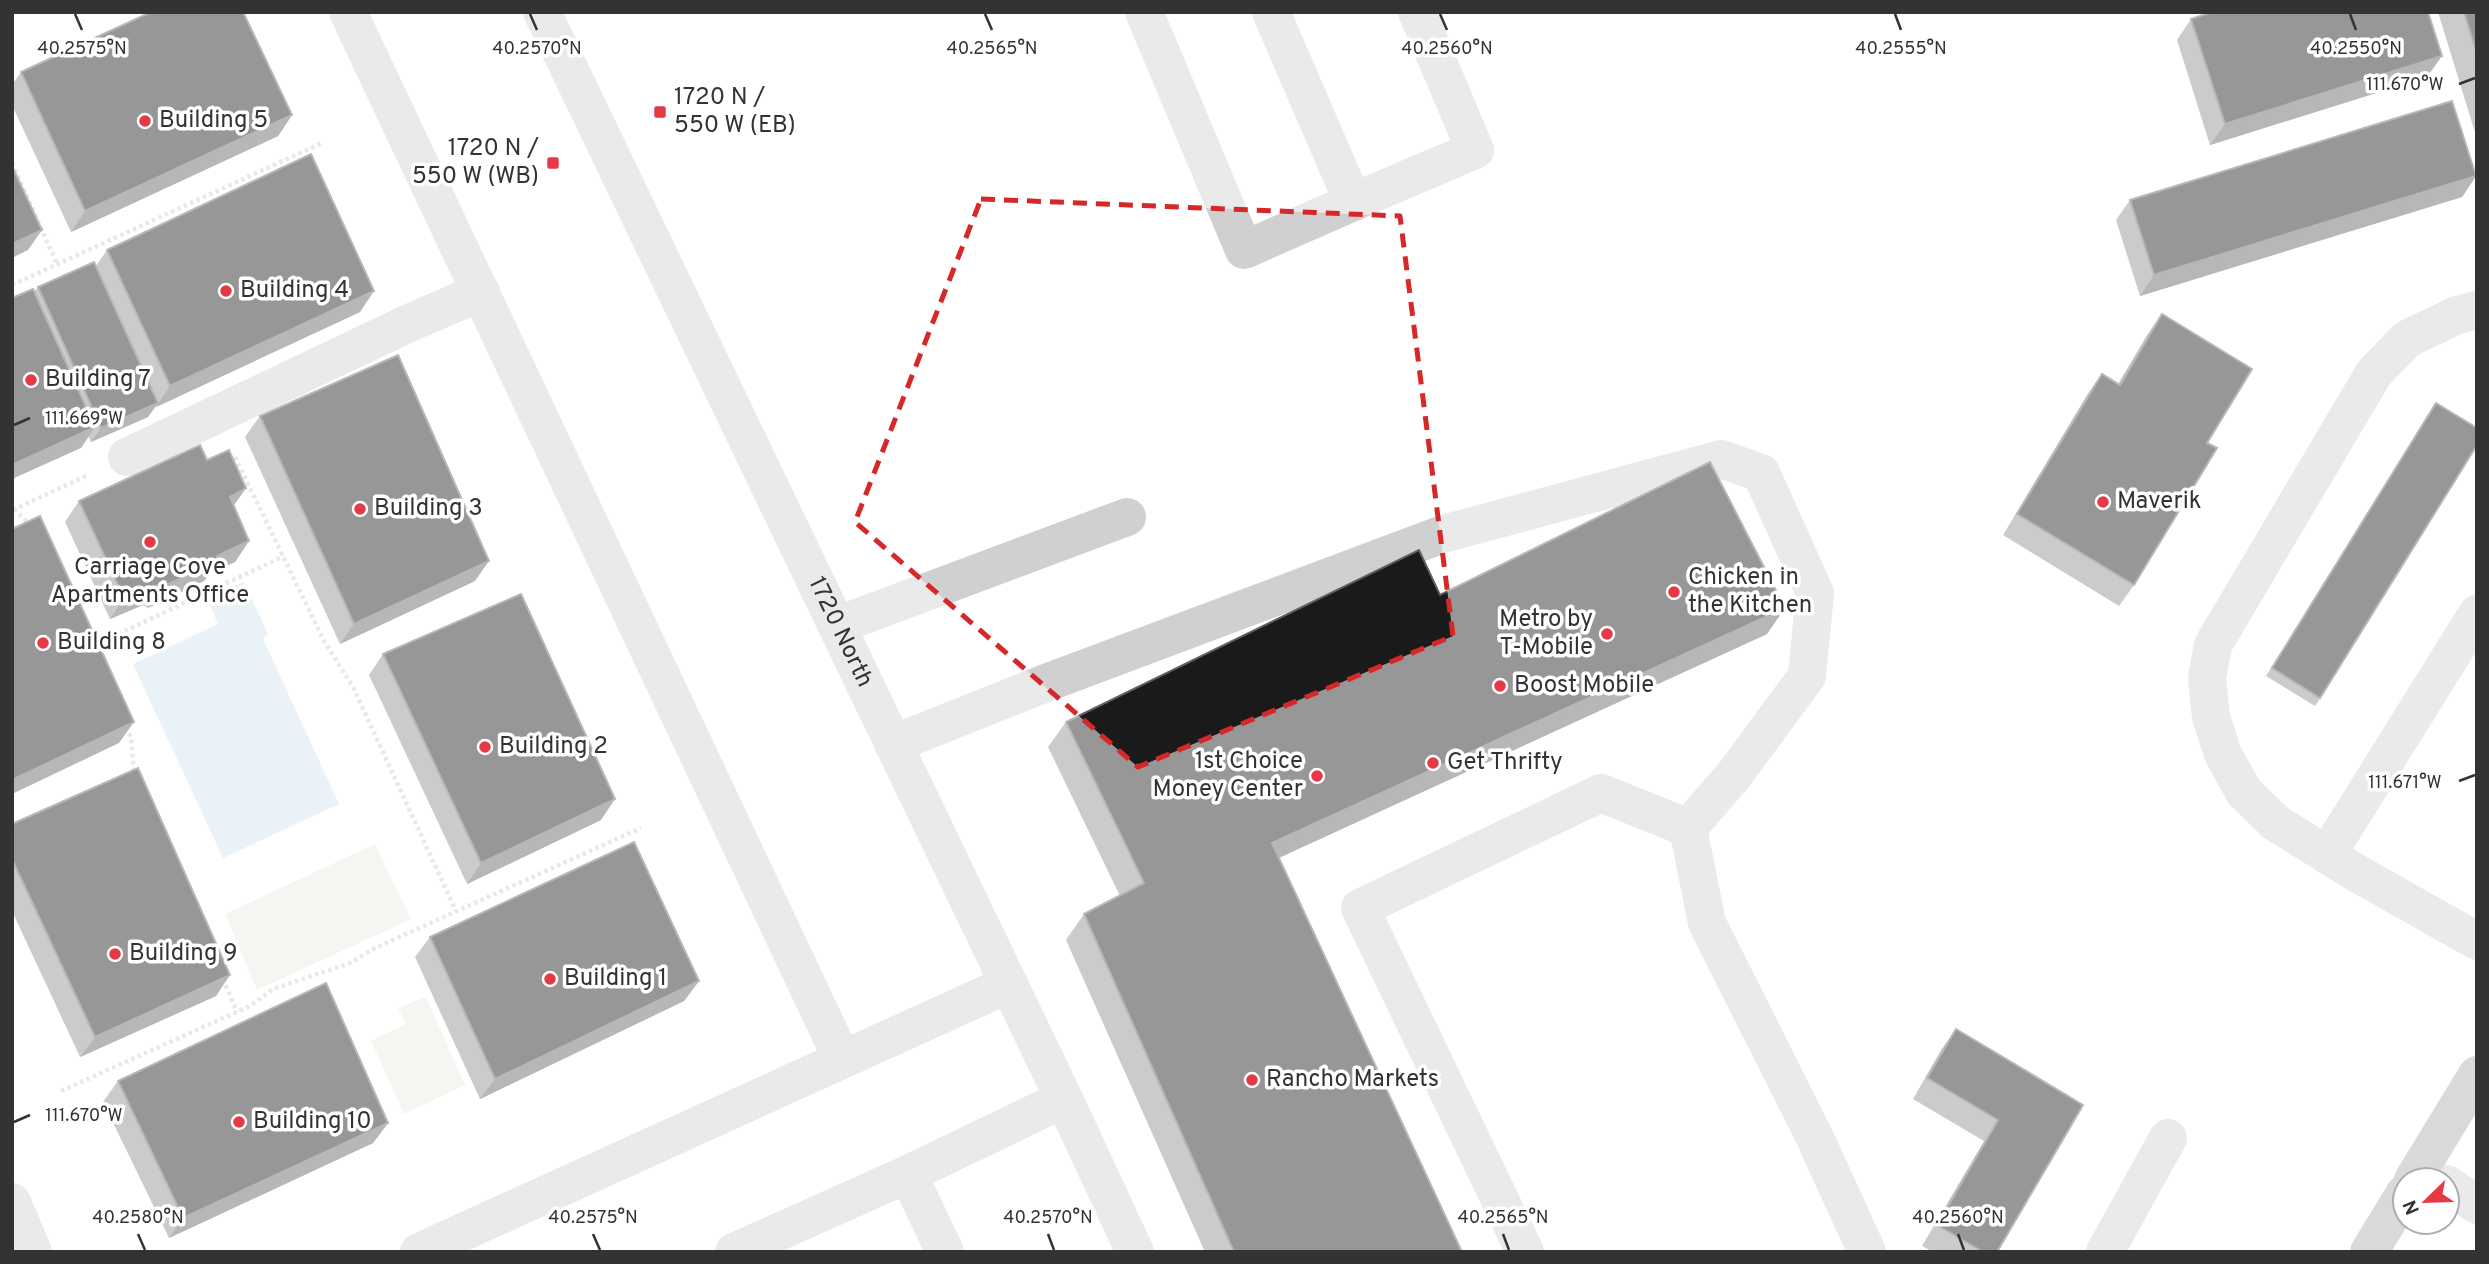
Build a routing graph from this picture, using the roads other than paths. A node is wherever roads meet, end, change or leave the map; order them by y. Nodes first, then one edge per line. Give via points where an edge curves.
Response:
1 (348, 12) edge
2 (542, 12) edge
3 (1144, 12) edge
4 (1271, 12) edge
5 (1418, 12) edge
6 (1353, 202) junction
7 (481, 292) junction
8 (2477, 310) edge
9 (127, 457) road end
10 (1127, 517) dead end
11 (2477, 614) edge
12 (838, 625) junction
13 (893, 744) junction
14 (1688, 828) junction
15 (2327, 855) junction
16 (2477, 941) edge
17 (1009, 984) junction
18 (842, 1059) junction
19 (2477, 1075) edge
20 (1064, 1100) junction
21 (2168, 1138) dead end
22 (2432, 1166) edge
23 (908, 1174) junction
24 (2461, 1198) edge
25 (12, 1202) edge
26 (2477, 1205) edge
27 (2391, 1224) edge
28 (33, 1252) edge
29 (419, 1252) edge
30 (734, 1252) edge
31 (945, 1252) edge
32 (1135, 1252) edge
33 (1525, 1252) edge
34 (1867, 1252) edge
35 (2105, 1252) edge
36 (2369, 1252) edge

1 - 7 street
2 - 12 street, 1720 North
3 - 6 street via 1244,250
4 - 6 street
5 - 6 street via 1475,150
7 - 9 street
7 - 18 street
8 - 15 street via 2407,339 2374,373 2213,645 2207,678 2211,717 2223,754 2244,792 2276,823
10 - 12 street
11 - 15 street
12 - 13 street, 1720 North
13 - 14 street via 1443,534 1721,459 1761,473 1815,593 1807,676 1734,775
13 - 17 street, 1720 North
14 - 33 street via 1601,793 1360,908
14 - 34 street via 1707,923
15 - 16 street
17 - 18 street
17 - 20 street, 1720 North
18 - 29 street
19 - 22 main road
20 - 23 street
20 - 32 street, 1720 North
21 - 35 street
23 - 30 street
23 - 31 street
24 - 26 street
25 - 28 street
27 - 36 main road

